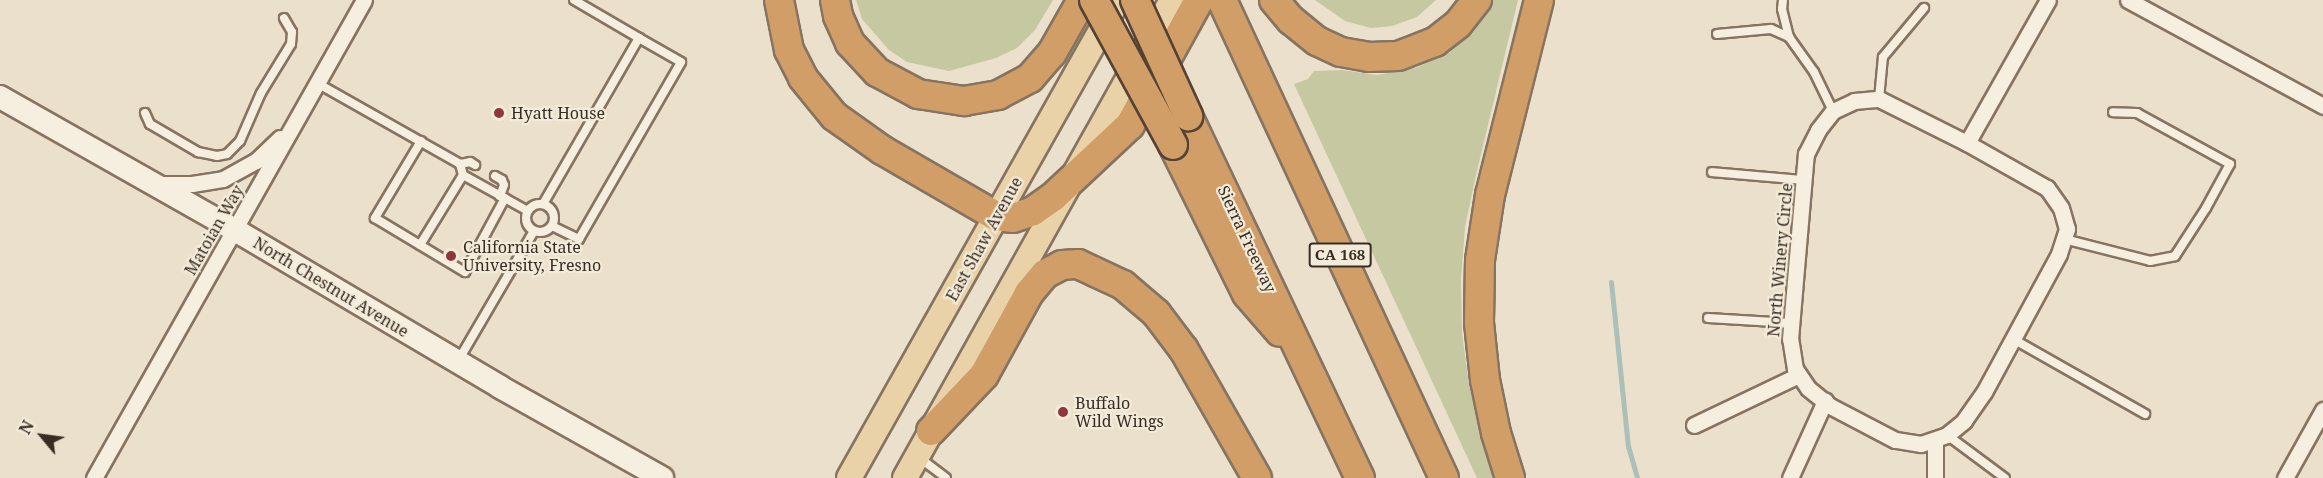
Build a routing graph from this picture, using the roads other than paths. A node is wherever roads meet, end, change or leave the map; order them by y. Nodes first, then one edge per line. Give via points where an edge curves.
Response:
1 (364, 0) edge
2 (574, 0) edge
3 (779, 0) edge
4 (835, 0) edge
5 (1082, 0) edge
6 (1094, 0) edge
7 (1118, 0) edge
8 (1135, 0) edge
9 (1172, 0) edge
10 (1199, 0) edge
11 (1222, 0) edge
12 (1274, 0) edge
13 (1477, 0) edge
14 (1539, 0) edge
15 (1783, 0) edge
16 (2048, 0) edge
17 (2128, 0) edge
18 (2155, 7) edge
19 (1924, 8) dead end
20 (284, 18) dead end
21 (1717, 34) dead end
22 (639, 38) junction
23 (1789, 38) junction
24 (317, 82) junction
25 (0, 97) edge
26 (1879, 99) junction
27 (2323, 106) edge
28 (1833, 111) junction
29 (2113, 112) dead end
30 (144, 113) dead end
31 (291, 128) junction
32 (421, 141) junction
33 (1967, 143) junction
34 (460, 164) junction
35 (475, 165) dead end
36 (1712, 172) dead end
37 (463, 174) junction
38 (495, 176) dead end
39 (1804, 180) junction
40 (1069, 183) junction
41 (153, 184) junction
42 (502, 197) junction
43 (543, 204) junction
44 (528, 210) junction
45 (996, 216) junction
46 (552, 226) junction
47 (235, 230) junction
48 (534, 231) junction
49 (2064, 239) junction
50 (420, 245) junction
51 (1708, 318) dead end
52 (1791, 323) junction
53 (2013, 339) junction
54 (1303, 358) junction
55 (457, 362) junction
56 (1799, 375) junction
57 (1825, 401) junction
58 (2323, 410) edge
59 (2145, 414) dead end
60 (1694, 425) dead end
61 (931, 430) junction
62 (1941, 438) junction
63 (917, 456) junction
64 (94, 478) edge
65 (662, 478) edge
66 (849, 478) edge
67 (905, 478) edge
68 (946, 478) edge
69 (1257, 478) edge
70 (1360, 478) edge
71 (1444, 478) edge
72 (1510, 478) edge
73 (1790, 478) edge
74 (1935, 478) edge
75 (2005, 478) edge
76 (2285, 478) edge

1 - 24 street, Matoian Way
2 - 22 lane
3 - 45 highway via 789,50 822,105 861,137
4 - 5 highway via 850,43 877,72 918,94 964,101 998,95 1030,78 1052,53
6 - 54 highway, bridge via 1173,145 1247,294
7 - 45 main road, East Shaw Avenue
8 - 54 highway, Sierra Freeway, bridge
9 - 40 main road
10 - 40 highway via 1130,124
11 - 71 highway, CA 168
12 - 13 highway via 1301,30 1332,48 1351,55 1387,57 1435,42 1458,24
14 - 72 highway via 1490,195 1480,260 1479,323 1485,380
15 - 23 lane
16 - 33 street
17 - 18 street
18 - 27 street
19 - 26 lane via 1883,57
20 - 30 lane via 292,32 291,44 261,93 240,141 227,154 198,152 150,124
21 - 23 lane via 1771,29
22 - 43 lane
22 - 46 lane via 681,62 579,239
23 - 28 lane via 1814,72
24 - 31 street, Matoian Way
24 - 32 lane
25 - 41 street, North Chestnut Avenue
26 - 28 street via 1854,101
26 - 33 street
28 - 39 street, North Winery Circle via 1806,154
29 - 49 lane via 2137,113 2230,164 2175,256 2150,261
31 - 41 street via 256,161 223,179
31 - 47 street, Matoian Way
32 - 34 lane
32 - 50 lane via 375,218
33 - 49 street via 2047,188 2061,208 2067,229
34 - 35 lane
34 - 37 lane
36 - 39 lane
37 - 42 lane
37 - 50 lane
38 - 42 lane via 504,185
39 - 52 street, North Winery Circle
40 - 45 highway via 1033,211 1013,218
40 - 61 main road
41 - 47 street, North Chestnut Avenue
42 - 44 lane
42 - 50 lane via 465,272
43 - 44 lane
43 - 46 lane via 553,212
44 - 48 lane via 527,225
45 - 66 main road, East Shaw Avenue
46 - 48 lane via 544,232
47 - 55 street, North Chestnut Avenue
47 - 64 street, Matoian Way
48 - 55 lane
49 - 53 street
51 - 52 lane
52 - 56 street, North Winery Circle via 1790,339
53 - 59 lane
53 - 62 street via 1964,421
54 - 70 highway, Sierra Freeway
55 - 65 street, North Chestnut Avenue
56 - 57 street, North Winery Circle
56 - 60 street
57 - 62 street, North Winery Circle via 1895,440 1921,444
57 - 73 street
58 - 76 street
61 - 63 main road
61 - 69 highway via 984,375 1029,293 1045,274 1062,265 1078,264 1123,285 1155,313 1185,350
62 - 74 street
62 - 75 lane
63 - 67 main road
63 - 68 lane

